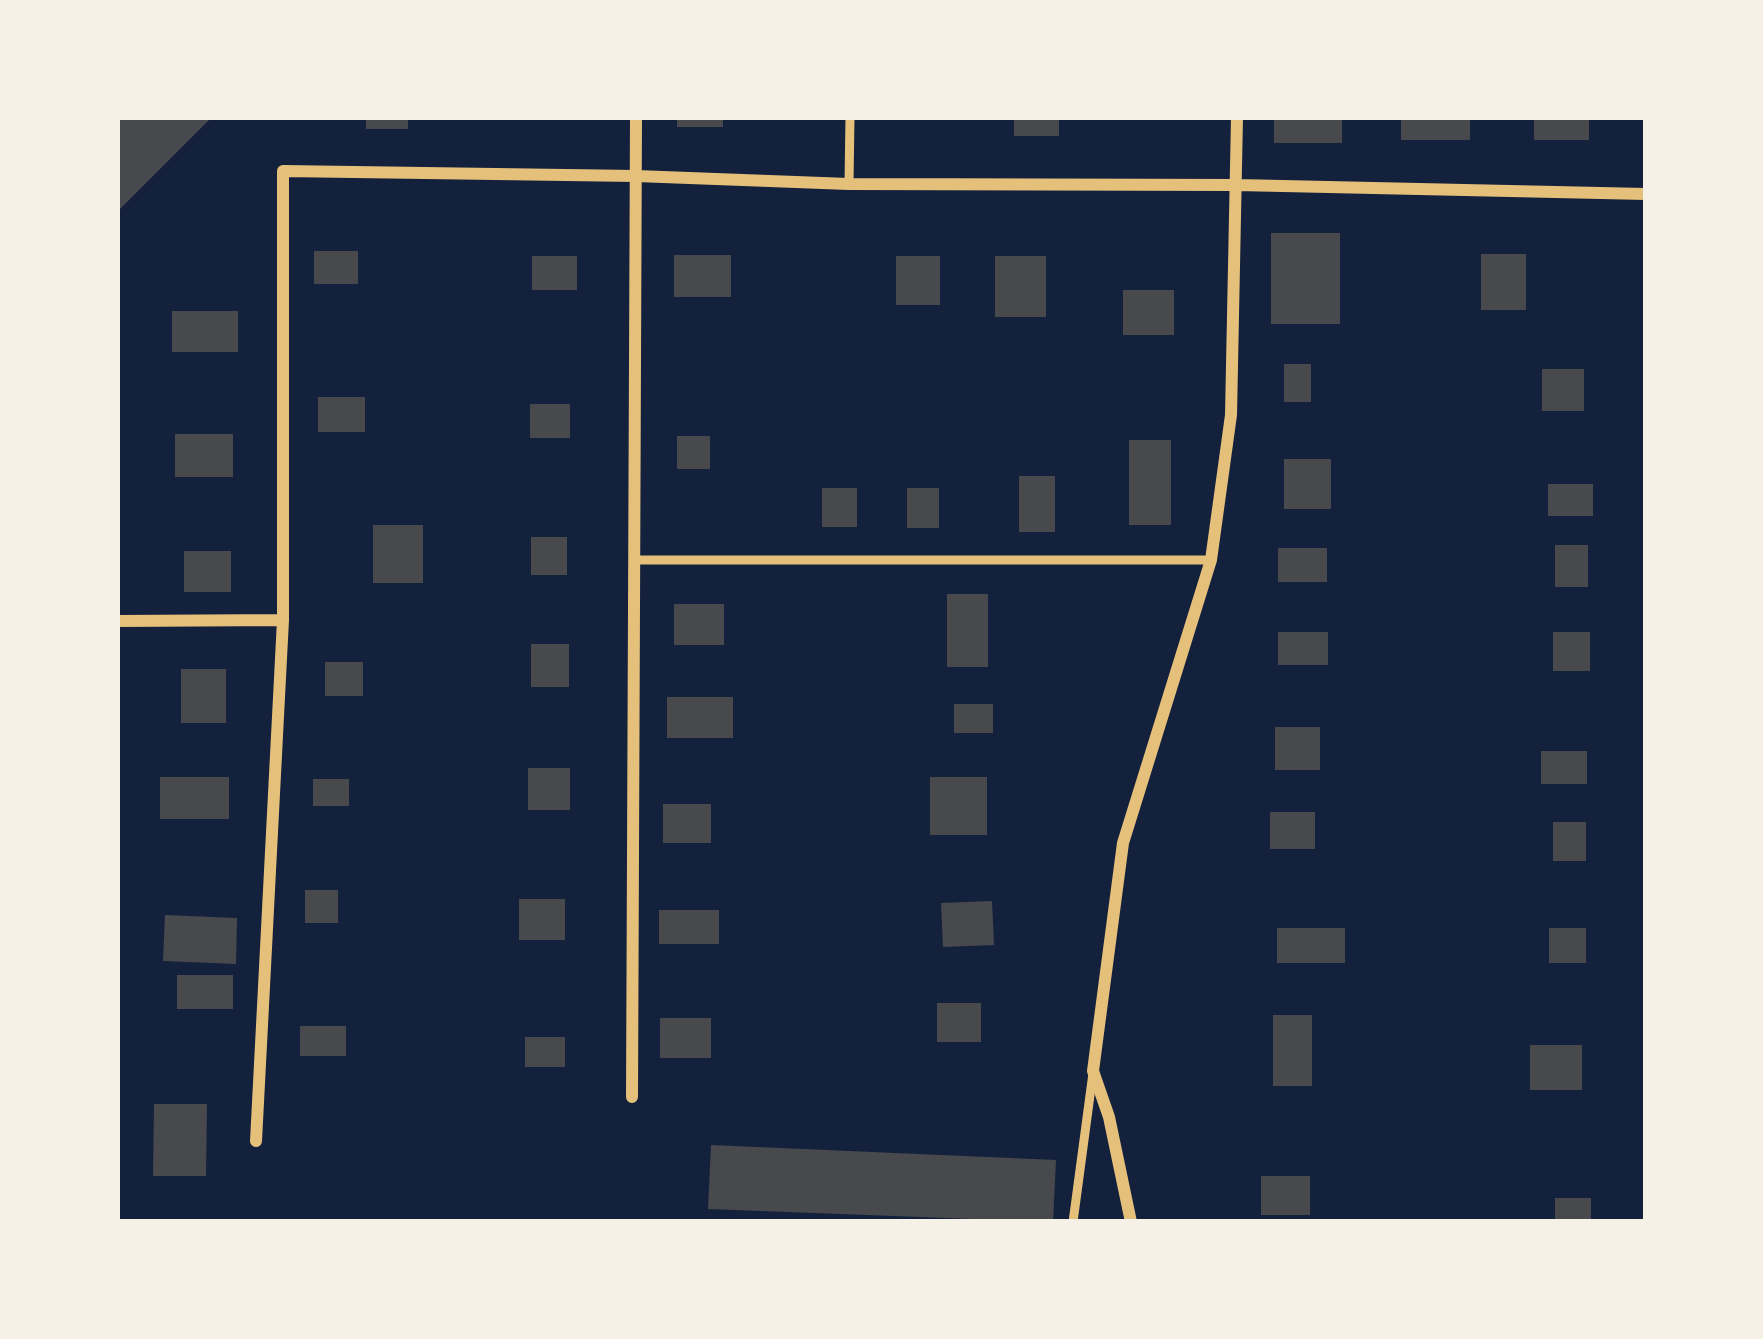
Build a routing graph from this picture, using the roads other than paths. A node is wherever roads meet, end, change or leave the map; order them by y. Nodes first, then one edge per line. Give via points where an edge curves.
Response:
1 (636, 117) edge
2 (850, 117) edge
3 (1237, 117) edge
4 (636, 176) junction
5 (850, 184) junction
6 (1237, 184) junction
7 (1646, 194) edge
8 (634, 560) junction
9 (1211, 560) junction
10 (283, 620) junction
11 (117, 621) edge
12 (1093, 1071) junction
13 (632, 1096) dead end
14 (256, 1141) dead end
15 (1073, 1222) edge
16 (1131, 1222) edge

1 - 4 street
2 - 5 lane
3 - 6 street
4 - 5 street
4 - 8 street
4 - 10 street via 283,170
5 - 6 street
6 - 7 street
6 - 9 street via 1231,415
8 - 9 lane
8 - 13 street
9 - 12 street via 1123,843
10 - 11 street
10 - 14 street
12 - 15 lane
12 - 16 street

